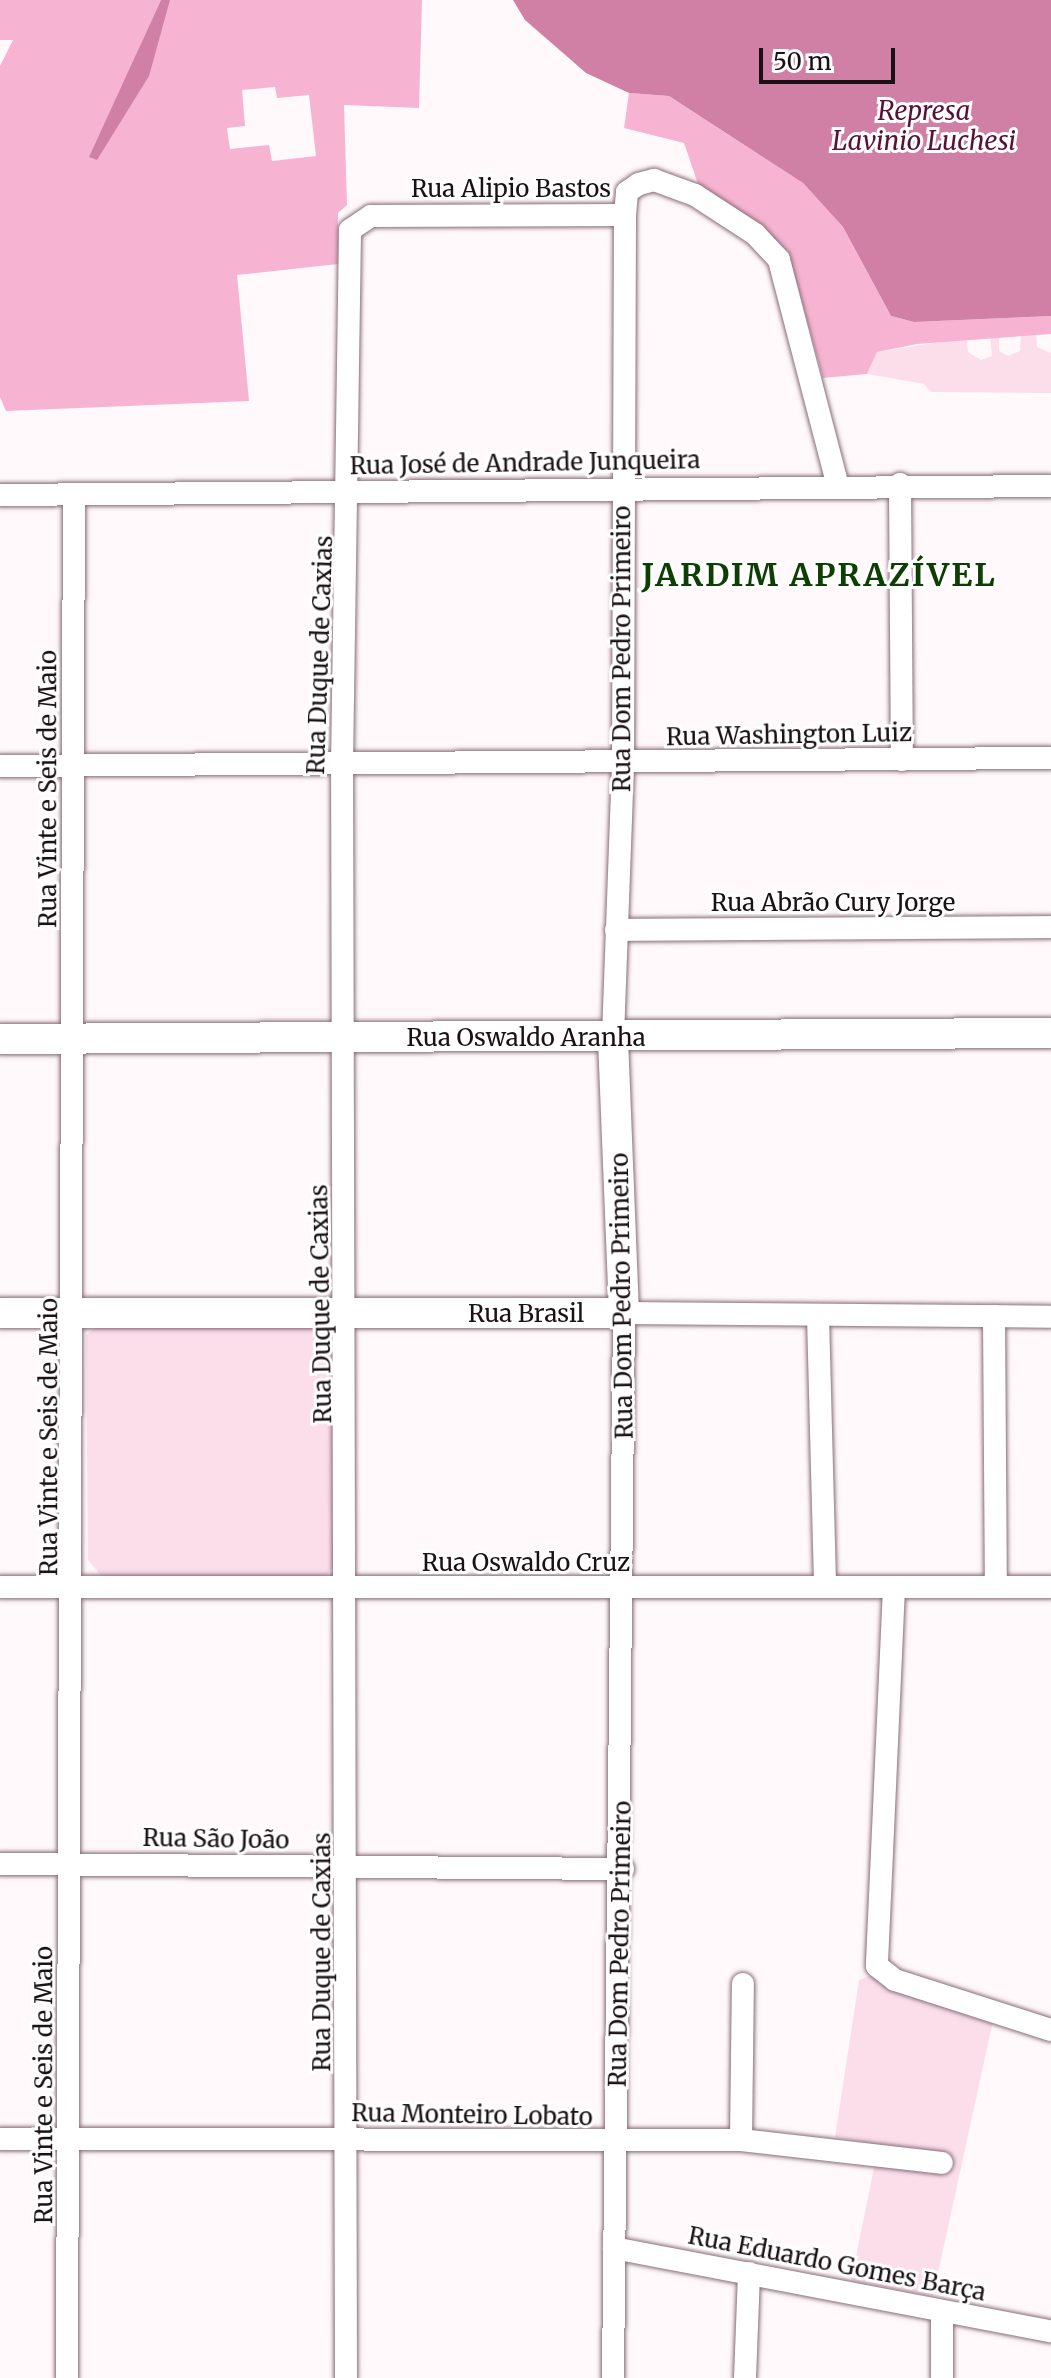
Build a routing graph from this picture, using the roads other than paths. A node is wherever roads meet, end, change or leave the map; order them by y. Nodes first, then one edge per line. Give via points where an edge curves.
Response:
1 (625, 215) junction
2 (350, 230) joint
3 (900, 484) junction
4 (838, 486) junction
5 (1051, 486) edge
6 (622, 487) junction
7 (351, 492) junction
8 (0, 495) edge
9 (74, 496) junction
10 (1051, 758) edge
11 (902, 760) junction
12 (623, 764) junction
13 (342, 765) junction
14 (0, 766) edge
15 (76, 766) junction
16 (1051, 927) edge
17 (616, 930) junction
18 (1051, 1033) edge
19 (613, 1037) junction
20 (344, 1038) junction
21 (0, 1039) edge
22 (73, 1039) junction
23 (0, 1313) edge
24 (624, 1313) junction
25 (76, 1314) junction
26 (349, 1315) junction
27 (818, 1316) junction
28 (994, 1316) junction
29 (1051, 1317) edge
30 (825, 1586) junction
31 (0, 1587) edge
32 (74, 1587) junction
33 (996, 1587) junction
34 (1051, 1587) edge
35 (348, 1588) junction
36 (894, 1588) junction
37 (623, 1590) junction
38 (0, 1864) edge
39 (70, 1864) junction
40 (348, 1867) junction
41 (623, 1869) junction
42 (743, 1984) dead end
43 (1051, 2030) edge
44 (0, 2139) edge
45 (71, 2139) junction
46 (347, 2139) junction
47 (741, 2140) junction
48 (617, 2143) junction
49 (942, 2163) dead end
50 (614, 2248) junction
51 (749, 2273) junction
52 (942, 2312) junction
53 (1051, 2331) edge
54 (67, 2378) edge
55 (346, 2378) edge
56 (613, 2378) edge
57 (745, 2378) edge
58 (942, 2378) edge

1 - 2 street, Rua Alipio Bastos via 371,216
1 - 4 street, Rua Alipio Bastos via 627,192 639,184 673,185 755,234 779,260
1 - 6 street, Rua Dom Pedro Primeiro
2 - 7 street, Rua Duque de Caxias
3 - 4 street, Rua José de Andrade Junqueira
3 - 5 street, Rua José de Andrade Junqueira
3 - 11 street
4 - 6 street, Rua José de Andrade Junqueira
6 - 7 street, Rua José de Andrade Junqueira
6 - 12 street, Rua Dom Pedro Primeiro
7 - 9 street, Rua José de Andrade Junqueira
7 - 13 street, Rua Duque de Caxias
8 - 9 street, Rua José de Andrade Junqueira
9 - 15 street, Rua Vinte e Seis de Maio
10 - 11 street, Rua Washington Luiz
11 - 12 street, Rua Washington Luiz
12 - 13 street, Rua Washington Luiz
12 - 17 street, Rua Dom Pedro Primeiro
13 - 15 street, Rua Washington Luiz
13 - 20 street, Rua Duque de Caxias
14 - 15 street, Rua Washington Luiz
15 - 22 street, Rua Vinte e Seis de Maio
16 - 17 street, Rua Abrão Cury Jorge
17 - 19 street, Rua Dom Pedro Primeiro
18 - 19 street, Rua Oswaldo Aranha
19 - 20 street, Rua Oswaldo Aranha
19 - 24 street, Rua Dom Pedro Primeiro
20 - 22 street, Rua Oswaldo Aranha
20 - 26 street, Rua Duque de Caxias
21 - 22 street, Rua Oswaldo Aranha
22 - 25 street, Rua Vinte e Seis de Maio
23 - 25 street, Rua Brasil
24 - 26 street, Rua Brasil
24 - 27 street, Rua Brasil
24 - 37 street, Rua Dom Pedro Primeiro
25 - 26 street, Rua Brasil
25 - 32 street, Rua Vinte e Seis de Maio
26 - 35 street, Rua Duque de Caxias
27 - 28 street, Rua Brasil
27 - 30 street
28 - 29 street, Rua Brasil
28 - 33 street
30 - 36 street, Rua Oswaldo Cruz
30 - 37 street, Rua Oswaldo Cruz
31 - 32 street, Rua Oswaldo Cruz
32 - 35 street, Rua Oswaldo Cruz
32 - 39 street, Rua Vinte e Seis de Maio
33 - 34 street, Rua Oswaldo Cruz
33 - 36 street, Rua Oswaldo Cruz
35 - 37 street, Rua Oswaldo Cruz
35 - 40 street, Rua Duque de Caxias
36 - 43 street via 875,1953 895,1980
37 - 41 street, Rua Dom Pedro Primeiro
38 - 39 street, Rua São João
39 - 40 street, Rua São João
39 - 45 street, Rua Vinte e Seis de Maio
40 - 41 street, Rua São João
40 - 46 street, Rua Duque de Caxias
41 - 48 street, Rua Dom Pedro Primeiro
42 - 47 street
44 - 45 street, Rua Monteiro Lobato
45 - 46 street, Rua Monteiro Lobato
45 - 54 street, Rua Vinte e Seis de Maio
46 - 48 street, Rua Monteiro Lobato
46 - 55 street, Rua Duque de Caxias
47 - 48 street, Rua Monteiro Lobato
47 - 49 street, Rua Monteiro Lobato
48 - 50 street, Rua Dom Pedro Primeiro
50 - 51 street, Rua Eduardo Gomes Barça
50 - 56 street, Rua Dom Pedro Primeiro
51 - 52 street, Rua Eduardo Gomes Barça
51 - 57 street
52 - 53 street, Rua Eduardo Gomes Barça
52 - 58 street

